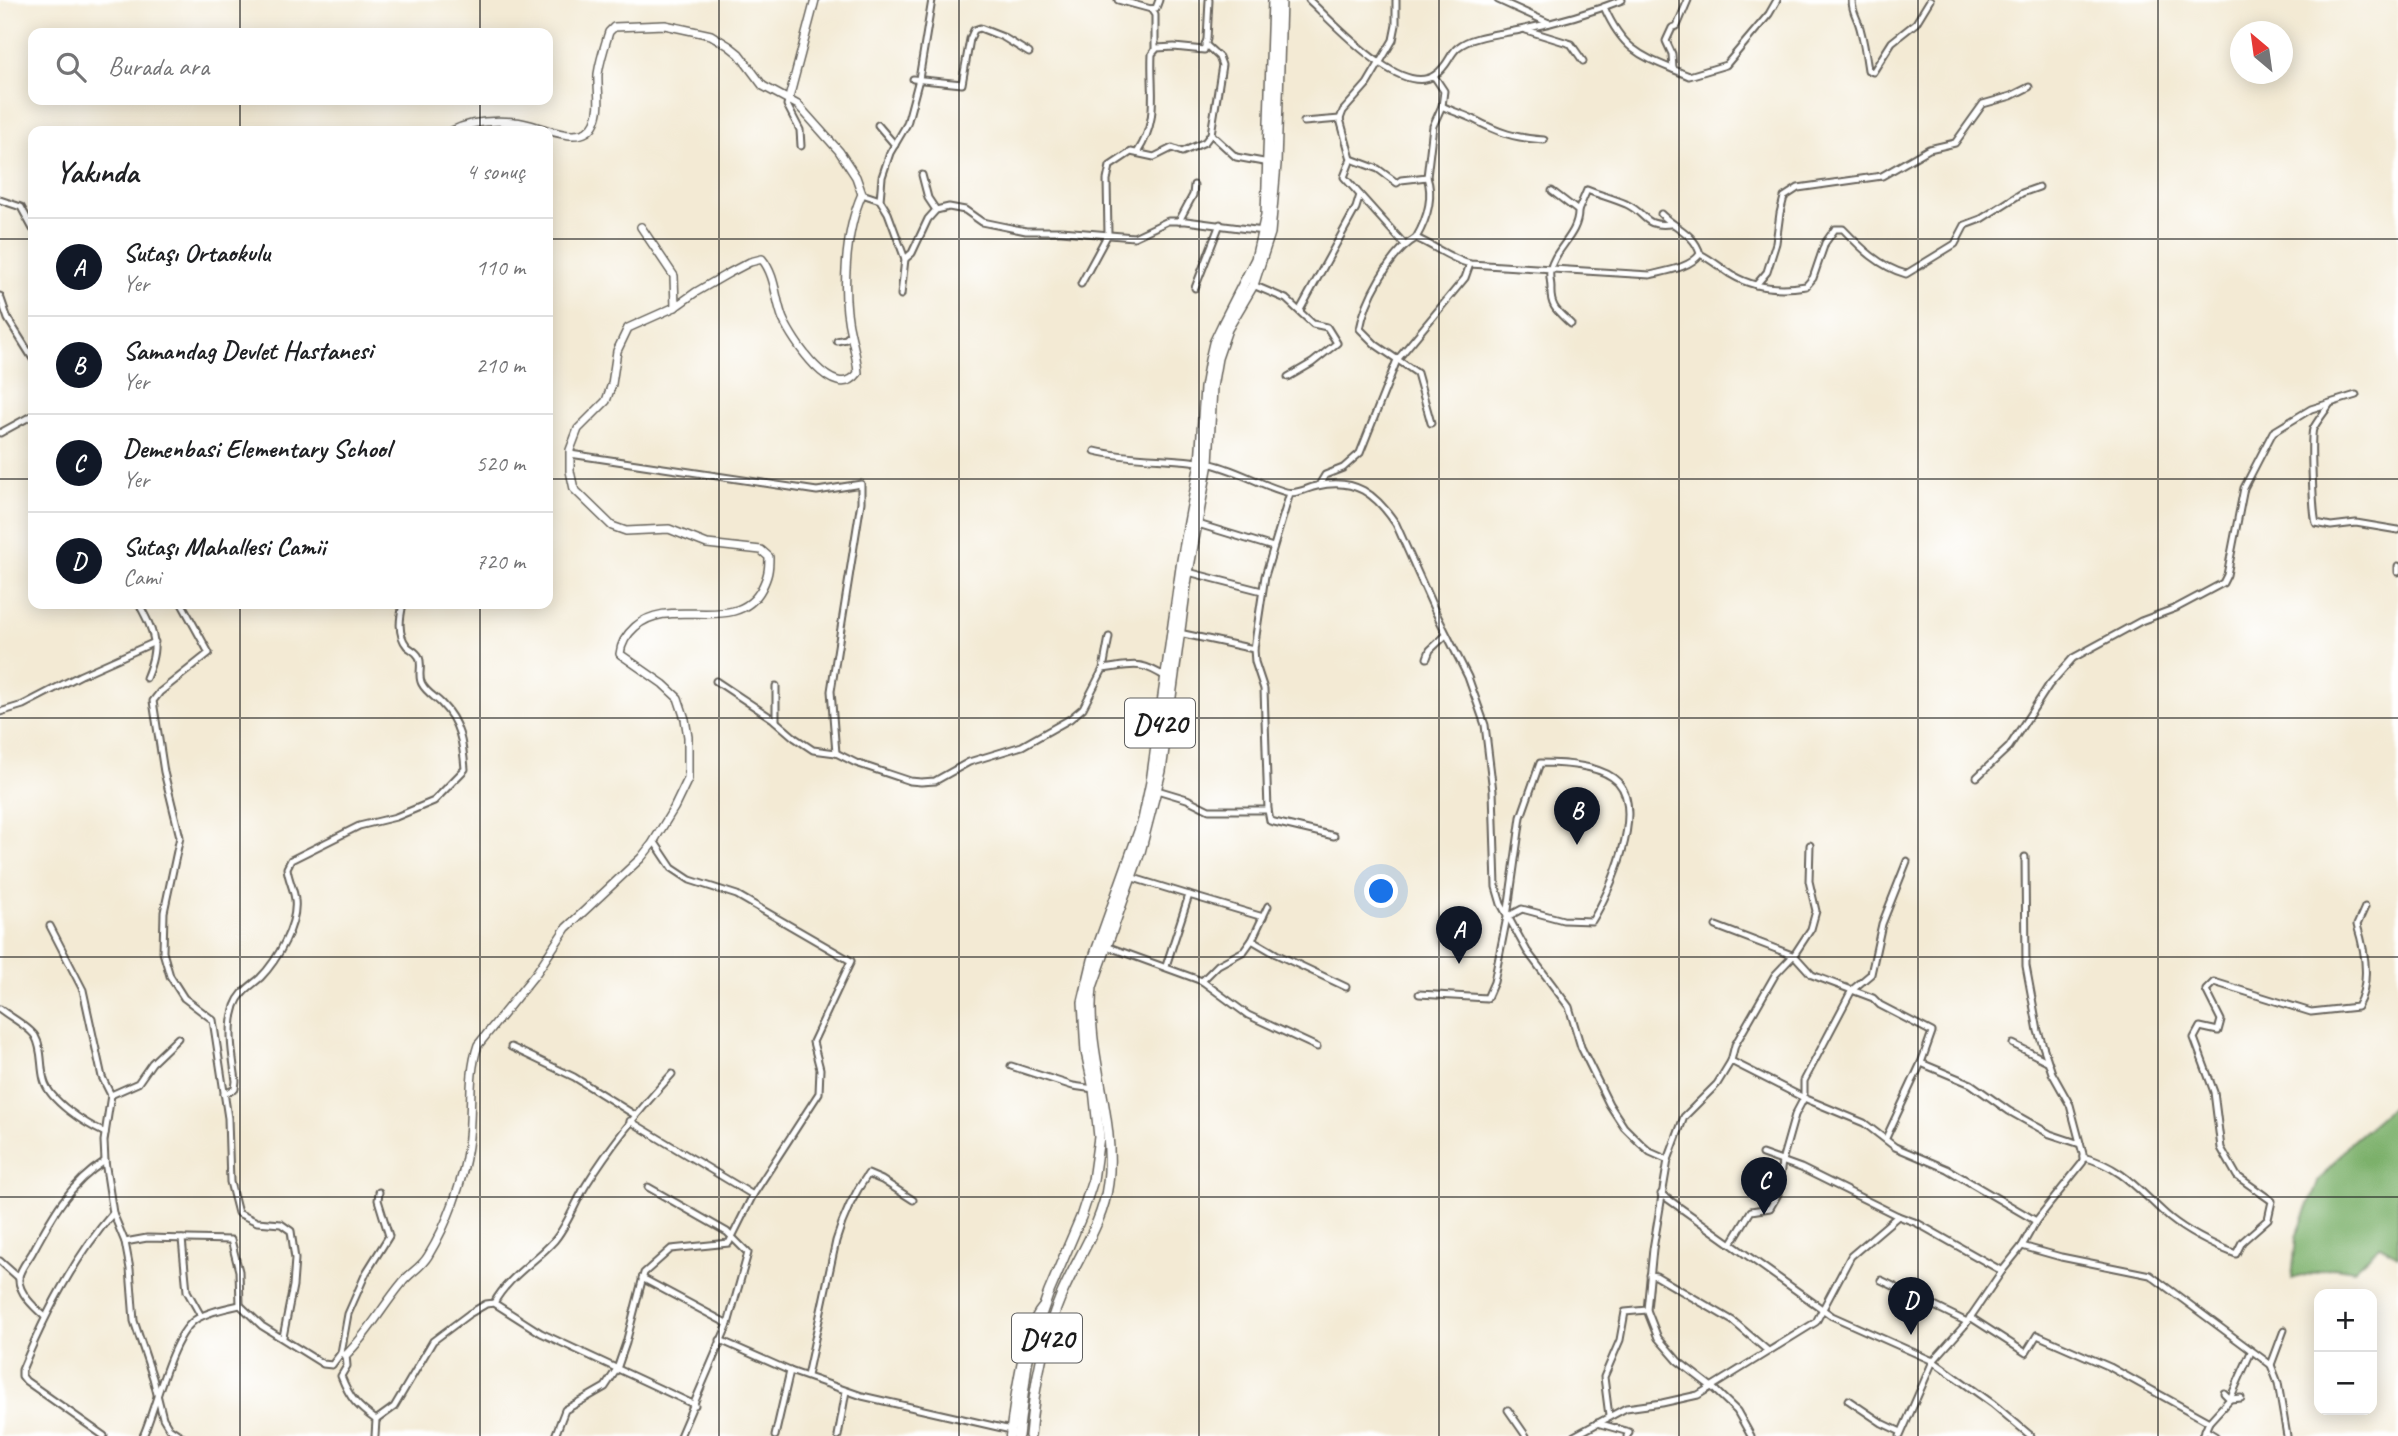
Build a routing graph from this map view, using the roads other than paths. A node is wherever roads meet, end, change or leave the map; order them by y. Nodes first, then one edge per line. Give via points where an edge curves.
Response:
1 (815, 0) edge
2 (932, 0) edge
3 (1118, 0) edge
4 (1159, 0) edge
5 (1209, 0) edge
6 (1273, 0) edge
7 (1281, 0) edge
8 (1309, 0) edge
9 (1396, 0) edge
10 (1498, 0) edge
11 (1622, 0) edge
12 (1688, 0) edge
13 (1777, 0) edge
14 (1852, 0) edge
15 (1930, 0) edge
16 (1604, 7) junction
17 (1151, 9) junction
18 (1550, 23) junction
19 (1523, 30) junction
20 (1205, 44) junction
21 (1155, 50) junction
22 (1029, 53) dead end
23 (1583, 61) dead end
24 (1380, 65) junction
25 (1673, 69) junction
26 (1434, 76) junction
27 (916, 79) junction
28 (2029, 86) dead end
29 (789, 98) junction
30 (1442, 106) junction
31 (1340, 119) junction
32 (1304, 122) dead end
33 (878, 125) dead end
34 (468, 126) edge
35 (534, 126) edge
36 (553, 131) edge
37 (1210, 134) junction
38 (1544, 140) dead end
39 (895, 145) junction
40 (801, 146) dead end
41 (1136, 153) junction
42 (1351, 159) junction
43 (1272, 164) junction
44 (922, 175) dead end
45 (1427, 177) junction
46 (1194, 185) dead end
47 (2039, 187) dead end
48 (1552, 191) dead end
49 (862, 194) junction
50 (1360, 195) junction
51 (0, 200) edge
52 (880, 200) junction
53 (936, 210) junction
54 (1578, 211) junction
55 (1661, 214) dead end
56 (28, 220) edge
57 (1179, 221) junction
58 (1220, 224) junction
59 (1671, 225) junction
60 (641, 227) dead end
61 (1266, 232) junction
62 (1108, 234) junction
63 (1416, 238) junction
64 (1405, 245) junction
65 (1700, 254) junction
66 (905, 259) junction
67 (1470, 264) junction
68 (1550, 270) junction
69 (1081, 284) dead end
70 (1252, 285) junction
71 (1756, 285) junction
72 (1195, 288) dead end
73 (901, 295) dead end
74 (0, 296) edge
75 (675, 307) junction
76 (1300, 310) junction
77 (1571, 324) dead end
78 (851, 334) junction
79 (837, 341) dead end
80 (28, 351) edge
81 (1397, 359) junction
82 (1287, 377) dead end
83 (2356, 396) dead end
84 (2330, 405) junction
85 (28, 418) edge
86 (1431, 423) dead end
87 (0, 433) edge
88 (1095, 451) dead end
89 (570, 454) junction
90 (1138, 460) junction
91 (1204, 463) junction
92 (1145, 467) dead end
93 (1319, 485) junction
94 (1290, 494) junction
95 (1198, 524) junction
96 (2398, 530) edge
97 (1273, 547) junction
98 (2398, 566) edge
99 (1188, 572) junction
100 (2398, 572) edge
101 (1262, 591) junction
102 (142, 609) edge
103 (185, 609) edge
104 (402, 609) edge
105 (1180, 633) junction
106 (1447, 635) junction
107 (1109, 637) dead end
108 (155, 642) junction
109 (1254, 649) junction
110 (1427, 658) dead end
111 (1103, 669) junction
112 (146, 678) dead end
113 (1167, 678) junction
114 (716, 681) dead end
115 (776, 686) dead end
116 (0, 712) edge
117 (776, 722) junction
118 (836, 753) junction
119 (1977, 777) dead end
120 (1157, 790) junction
121 (1268, 810) junction
122 (1334, 836) dead end
123 (654, 841) junction
124 (1810, 845) dead end
125 (2025, 857) dead end
126 (1907, 861) dead end
127 (1130, 877) junction
128 (1189, 895) junction
129 (1268, 906) dead end
130 (2365, 907) dead end
131 (1263, 917) junction
132 (1507, 917) junction
133 (50, 926) dead end
134 (1716, 926) dead end
135 (1252, 940) junction
136 (1106, 946) junction
137 (1793, 955) junction
138 (1166, 966) junction
139 (1202, 981) junction
140 (1346, 987) dead end
141 (1852, 989) junction
142 (1419, 995) dead end
143 (0, 1009) edge
144 (178, 1038) dead end
145 (2013, 1044) dead end
146 (1317, 1047) dead end
147 (511, 1048) dead end
148 (2047, 1061) junction
149 (1731, 1062) junction
150 (1921, 1063) junction
151 (1011, 1066) dead end
152 (672, 1074) dead end
153 (1094, 1089) junction
154 (224, 1094) junction
155 (111, 1095) junction
156 (1804, 1098) junction
157 (635, 1115) junction
158 (630, 1121) junction
159 (105, 1133) junction
160 (1886, 1138) junction
161 (2080, 1144) junction
162 (1762, 1154) dead end
163 (2083, 1157) junction
164 (1668, 1160) junction
165 (105, 1161) junction
166 (1782, 1161) junction
167 (648, 1187) dead end
168 (379, 1192) dead end
169 (1661, 1194) junction
170 (753, 1195) junction
171 (913, 1200) dead end
172 (113, 1213) junction
173 (1898, 1216) junction
174 (2036, 1221) junction
175 (732, 1236) junction
176 (182, 1239) junction
177 (125, 1242) junction
178 (1731, 1244) junction
179 (2022, 1246) junction
180 (2236, 1254) junction
181 (0, 1261) edge
182 (2232, 1262) dead end
183 (2001, 1271) junction
184 (1650, 1275) junction
185 (19, 1278) junction
186 (642, 1278) junction
187 (1881, 1280) dead end
188 (494, 1303) junction
189 (240, 1305) junction
190 (1647, 1310) junction
191 (1823, 1310) junction
192 (45, 1317) junction
193 (201, 1317) junction
194 (1968, 1319) junction
195 (729, 1324) junction
196 (2284, 1331) dead end
197 (283, 1337) junction
198 (720, 1340) junction
199 (1768, 1351) junction
200 (2251, 1352) junction
201 (343, 1354) junction
202 (1933, 1361) junction
203 (2271, 1365) junction
204 (617, 1369) junction
205 (790, 1371) junction
206 (807, 1376) junction
207 (1713, 1388) junction
208 (846, 1391) junction
209 (2224, 1393) dead end
210 (158, 1398) junction
211 (2241, 1398) dead end
212 (2230, 1399) junction
213 (1848, 1400) dead end
214 (695, 1405) junction
215 (1508, 1410) dead end
216 (1609, 1416) junction
217 (376, 1420) junction
218 (2209, 1422) junction
219 (1597, 1423) junction
220 (2204, 1433) edge
221 (1013, 1434) edge
222 (1901, 1434) edge
223 (104, 1436) edge
224 (143, 1436) edge
225 (181, 1436) edge
226 (375, 1436) edge
227 (555, 1436) edge
228 (680, 1436) edge
229 (775, 1436) edge
230 (838, 1436) edge
231 (1030, 1436) edge
232 (1526, 1436) edge
233 (1574, 1436) edge
234 (1627, 1436) edge
235 (1751, 1436) edge
236 (2031, 1436) edge
237 (2214, 1436) edge
238 (2287, 1436) edge

1 - 29 street
2 - 27 street
3 - 17 street
4 - 17 street
5 - 20 street
6 - 43 highway, D420
7 - 43 highway, D420
8 - 24 street
9 - 24 street via 1393,40
10 - 18 street
11 - 16 street
12 - 25 street via 1666,41
13 - 25 street via 1726,65 1689,76
14 - 15 street via 1870,72 1892,41 1916,23
16 - 18 street
16 - 25 street via 1630,49
17 - 21 street
18 - 19 street
19 - 23 street via 1571,44
19 - 26 street via 1461,43
20 - 21 street via 1204,50
20 - 37 street via 1222,65
21 - 41 street via 1151,126
22 - 27 street via 980,28 970,39 962,85
24 - 26 street via 1415,79
24 - 31 street
26 - 30 street via 1444,91
27 - 39 street via 907,124
28 - 71 street via 1983,104 1955,143 1929,149 1882,176 1798,188 1784,197 1767,272
29 - 36 street via 764,86 739,54 711,35 665,26 617,26 609,32 598,73 599,112 593,127 573,136
29 - 40 street via 787,105 800,130
29 - 49 street via 839,151
30 - 38 street via 1504,134
30 - 45 street via 1433,126
31 - 32 street
31 - 42 street
33 - 39 street
34 - 35 street via 485,121
37 - 41 street via 1205,142 1182,152 1172,148 1154,157
37 - 43 street via 1236,157
39 - 52 street via 882,177
41 - 62 street via 1110,166
42 - 45 street via 1378,169 1397,183
42 - 50 street via 1344,177
43 - 61 highway, D420
44 - 53 street
45 - 63 street via 1431,190 1425,223
46 - 57 street
47 - 71 street via 1965,225 1955,244 1906,274 1891,270 1843,229 1835,229 1806,286 1784,290
48 - 54 street
49 - 52 street
49 - 78 street via 847,252
50 - 64 street
50 - 76 street
51 - 56 street via 21,207
52 - 66 street
53 - 62 street via 965,209 982,222 1026,231
53 - 66 street
54 - 59 street via 1587,190 1626,204 1647,222
54 - 68 street via 1571,234
55 - 59 street
57 - 58 street
57 - 62 street via 1168,221 1134,237
58 - 61 street
58 - 72 street
59 - 65 street via 1693,238
60 - 75 street via 674,276
61 - 70 highway, D420
61 - 91 highway, D420 via 1214,343 1205,388
62 - 69 street
63 - 64 street
63 - 67 street via 1455,261
64 - 81 street via 1381,276 1360,329
65 - 68 street via 1673,270 1650,275
65 - 71 street
66 - 73 street
67 - 68 street
67 - 81 street via 1460,283
68 - 77 street via 1549,298
70 - 76 street
70 - 91 highway, D420 via 1227,329 1217,358
74 - 80 street
75 - 78 street via 762,259 770,269 784,320 805,356 832,380 845,382 858,373
75 - 89 street via 628,328 617,351 606,401 578,429
76 - 82 street via 1313,324 1327,327 1337,343
78 - 79 street
81 - 86 street via 1417,373
81 - 93 street via 1360,453 1343,468 1325,475
83 - 84 street
84 - 96 street via 2313,429 2316,523
84 - 119 street via 2311,409 2273,432 2266,443 2244,488 2223,583 2073,658 2049,685 2009,747
85 - 87 street
88 - 90 street
89 - 118 street via 817,491 861,484 831,691
89 - 123 street via 574,489 611,526 626,531 669,529 707,544 761,550 769,557 770,573 748,605 713,614 661,613 645,618 621,644 620,654 678,698 685,719 688,779
90 - 91 street
90 - 92 street
91 - 94 street
91 - 95 highway, D420
91 - 113 highway, D420 via 1182,560
93 - 94 street
93 - 106 street via 1350,484 1387,510
94 - 97 street
95 - 97 street
95 - 99 highway, D420
97 - 101 street
98 - 100 street
99 - 101 street
99 - 105 highway, D420
101 - 109 street
102 - 108 street
103 - 154 street via 209,653 153,701 180,837 164,912 163,952 170,976 184,998 213,1020
104 - 154 street via 400,632 406,645 418,654 423,686 450,712 458,727 465,769 434,801 359,826 291,860 287,868 295,900 293,916 272,965 241,993 235,1005 231,1035 236,1082 234,1089
105 - 109 street
105 - 120 highway, D420
106 - 110 street
106 - 132 street via 1485,725 1493,791 1496,887
107 - 111 street
108 - 112 street
108 - 116 street
109 - 121 street via 1264,689
111 - 113 street via 1141,664
111 - 118 street via 1083,708 1070,719 1022,746 969,762 935,780 910,781
113 - 153 highway, D420 via 1143,820 1086,983 1083,1023
114 - 117 street
115 - 117 street
117 - 118 street via 813,750
120 - 121 street via 1209,810
120 - 127 highway, D420
121 - 122 street via 1270,821
123 - 170 street via 672,868 690,880 737,895 851,961 813,1042 820,1069 819,1093
123 - 201 street via 566,928 478,1045 473,1059 469,1143 445,1220 423,1263
124 - 137 street via 1816,911 1811,929
125 - 148 street via 2026,966
126 - 141 street via 1882,923 1871,974
127 - 128 street
127 - 136 highway, D420
128 - 131 street
128 - 138 street
129 - 131 street
130 - 180 street via 2357,925 2365,950 2363,991 2357,1007 2311,1012 2214,982 2206,990 2221,1020 2218,1031 2200,1027 2194,1038 2214,1092 2221,1148 2237,1176 2272,1201 2268,1219 2242,1242
131 - 135 street
132 - 132 street via 1521,817 1540,763 1595,769 1618,782 1628,802 1625,844 1607,897 1592,921 1563,920 1522,909
132 - 142 street via 1487,998
132 - 164 street via 1569,1007 1581,1047 1609,1104 1641,1144
133 - 155 street via 83,990 102,1077
134 - 137 street
135 - 139 street
135 - 140 street
136 - 138 street
136 - 231 highway, D420 via 1091,987 1089,1008 1108,1132 1107,1184 1100,1215 1059,1299 1037,1372
137 - 141 street via 1812,975
137 - 149 street via 1775,975 1735,1045
138 - 139 street
139 - 146 street via 1248,1015
141 - 150 street via 1931,1032
141 - 156 street via 1804,1081
143 - 159 street via 34,1034 48,1090 84,1124
144 - 155 street via 138,1083
145 - 148 street
147 - 157 street via 574,1077
148 - 161 street via 2070,1105
149 - 156 street
149 - 164 street via 1717,1084 1684,1117
150 - 160 street
150 - 161 street via 1970,1084 2050,1134
151 - 153 street
152 - 157 street
153 - 221 highway, D420 via 1099,1137 1093,1180 1044,1306
154 - 197 street via 230,1182 238,1213 291,1231 293,1286
155 - 159 street
156 - 160 street via 1864,1123
156 - 166 street via 1794,1115
157 - 158 street
158 - 170 street
158 - 188 street via 555,1240 515,1276
159 - 165 street
160 - 174 street via 1895,1147 1947,1169
161 - 163 street
162 - 166 street
163 - 174 street
163 - 180 street via 2122,1173 2172,1219
164 - 169 street
165 - 172 street
165 - 185 street via 85,1174 53,1214
166 - 173 street
166 - 178 street via 1778,1194 1770,1208 1751,1211
167 - 175 street
168 - 201 street via 388,1236 348,1314
169 - 178 street
169 - 184 street
170 - 175 street
171 - 206 street via 868,1174 857,1190 829,1266
172 - 177 street
172 - 192 street via 85,1247
173 - 183 street
173 - 191 street via 1851,1256
174 - 179 street
175 - 186 street via 729,1243 671,1249
175 - 195 street via 748,1253
176 - 177 street
176 - 189 street via 231,1240 240,1271
176 - 193 street via 187,1291
177 - 210 street via 134,1321
178 - 191 street
179 - 183 street
179 - 200 street via 2150,1275
180 - 182 street
181 - 185 street
183 - 194 street
184 - 190 street
184 - 199 street via 1718,1311
185 - 192 street via 29,1301
186 - 195 street
186 - 204 street
187 - 194 street
188 - 204 street via 541,1333
188 - 217 street via 469,1314 433,1342 394,1407
189 - 193 street
189 - 197 street via 262,1326
190 - 207 street via 1658,1338 1678,1361
190 - 216 street via 1625,1312 1620,1340 1604,1377
191 - 199 street via 1816,1322
191 - 202 street
192 - 223 street via 22,1376
193 - 210 street via 182,1335
194 - 202 street
194 - 218 street via 2026,1353 2036,1335 2084,1354
195 - 198 street
196 - 203 street
197 - 201 street via 323,1364 332,1365
198 - 205 street
198 - 214 street
199 - 207 street
200 - 203 street
200 - 212 street
201 - 217 street via 347,1366 341,1376 347,1390 355,1405
202 - 222 street
202 - 236 street
203 - 238 street
204 - 214 street
204 - 227 street via 605,1387 565,1410
205 - 206 street
205 - 229 street
206 - 208 street
207 - 216 street
207 - 235 street via 1737,1410
208 - 221 street
208 - 230 street
209 - 212 street
210 - 224 street
210 - 225 street via 165,1423
211 - 212 street
212 - 218 street
213 - 222 street
214 - 228 street
215 - 232 street
216 - 219 street
217 - 226 street
218 - 220 street
219 - 233 street
219 - 234 street via 1629,1432
220 - 237 street

